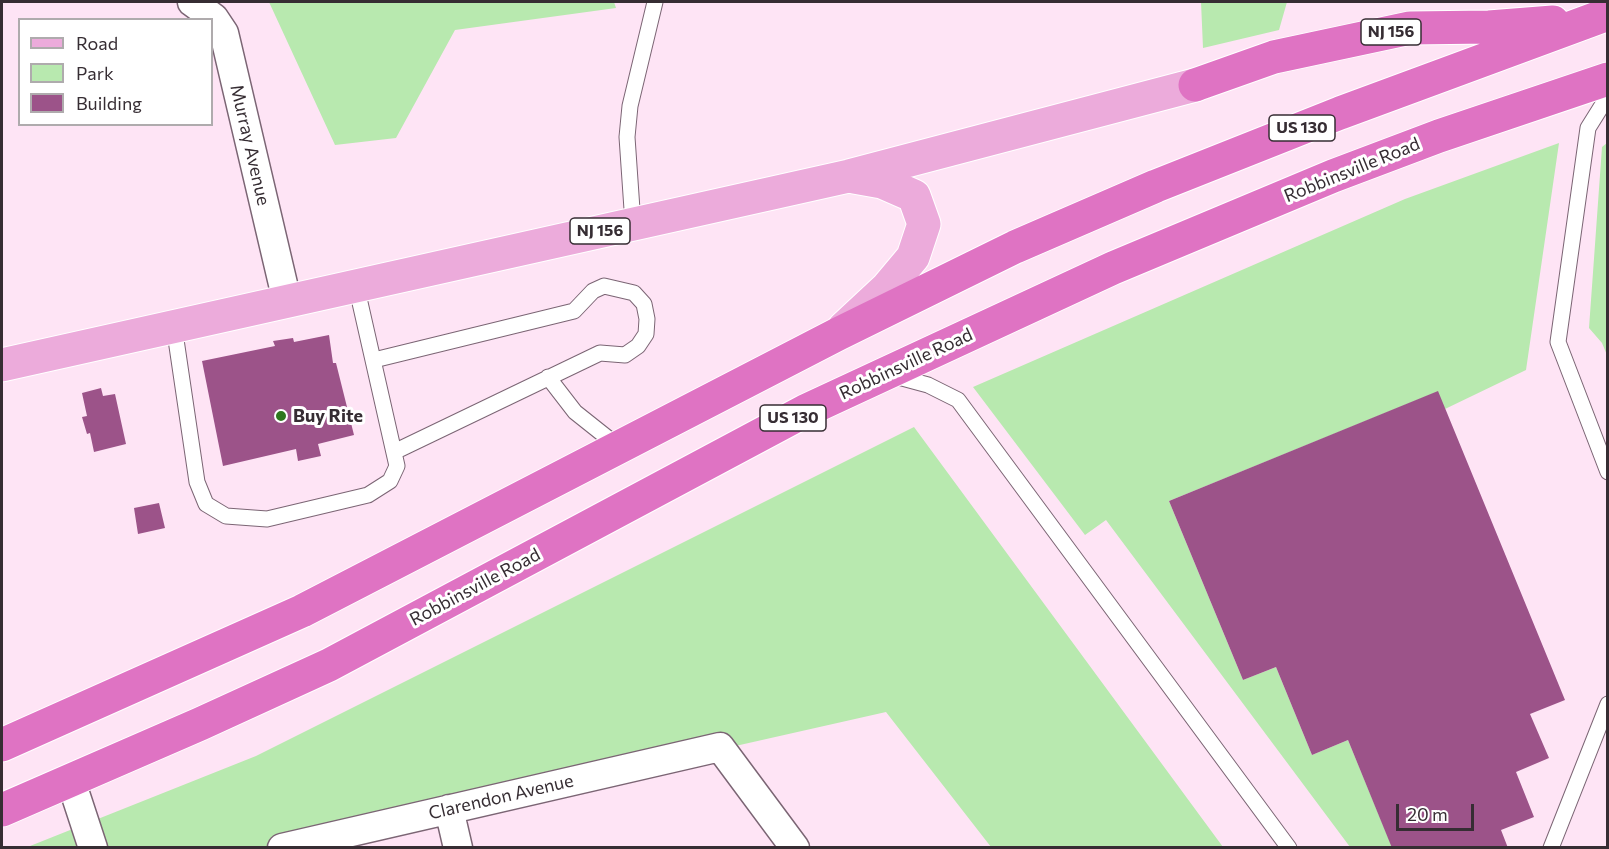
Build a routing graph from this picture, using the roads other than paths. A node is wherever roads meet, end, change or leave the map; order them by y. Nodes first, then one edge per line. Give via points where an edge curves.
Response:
1 (192, 2) edge
2 (655, 2) edge
3 (1601, 16) edge
4 (1608, 79) edge
5 (1195, 85) joint
6 (1608, 96) edge
7 (849, 177) junction
8 (633, 224) junction
9 (356, 285) junction
10 (287, 301) junction
11 (174, 326) junction
12 (838, 334) junction
13 (374, 360) junction
14 (2, 364) edge
15 (885, 374) junction
16 (548, 377) junction
17 (620, 447) junction
18 (394, 453) junction
19 (1608, 472) edge
20 (1608, 704) edge
21 (2, 745) edge
22 (71, 781) junction
23 (449, 808) junction
24 (2, 810) edge
25 (93, 848) edge
26 (282, 848) edge
27 (458, 848) edge
28 (795, 848) edge
29 (1288, 848) edge
30 (1551, 848) edge

1 - 10 street, Murray Avenue via 214,18 224,33
2 - 8 lane via 630,106 627,137
3 - 5 highway, NJ 156 via 1489,27 1410,28 1274,57
3 - 12 highway, US 130 via 1156,186 1014,247
4 - 15 highway, Robbinsville Road / US 130 via 1333,176 1113,268
5 - 7 main road, NJ 156
6 - 19 lane via 1588,128 1558,342
7 - 8 main road, NJ 156
7 - 12 main road via 882,182 915,196 924,225 913,257
8 - 9 main road, NJ 156
9 - 10 main road, NJ 156
9 - 13 lane
10 - 11 main road, NJ 156
11 - 14 main road, NJ 156
11 - 18 lane via 197,482 206,504 226,516 267,519 368,495 390,481 397,466
12 - 17 highway, US 130
13 - 16 lane via 574,311 603,286 634,293 644,304 646,334 638,346 625,355 600,353
13 - 18 lane
15 - 22 highway, Robbinsville Road / US 130 via 794,417 328,665
15 - 29 lane via 928,385 958,400
16 - 17 lane via 575,412
16 - 18 lane
17 - 21 highway, US 130 via 302,611
20 - 30 lane
22 - 24 highway, Robbinsville Road / US 130
22 - 25 street
23 - 26 street, Clarendon Avenue
23 - 27 street
23 - 28 street, Clarendon Avenue via 720,747

